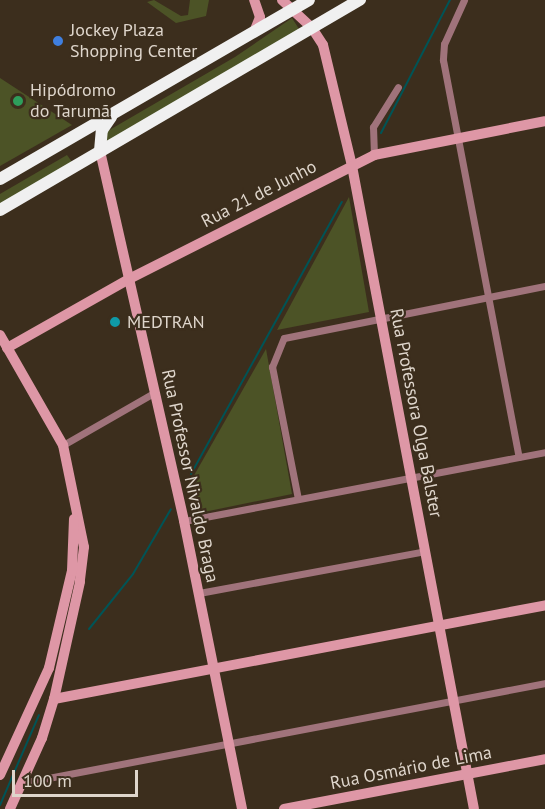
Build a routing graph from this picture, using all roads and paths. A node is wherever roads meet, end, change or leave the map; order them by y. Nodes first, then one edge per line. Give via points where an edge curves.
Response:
1 (254, 0) edge
2 (282, 0) edge
3 (309, 0) edge
4 (360, 0) edge
5 (464, 0) edge
6 (293, 8) junction
7 (312, 28) junction
8 (253, 33) junction
9 (398, 87) dead end
10 (114, 114) junction
11 (545, 121) edge
12 (458, 137) junction
13 (100, 151) junction
14 (374, 155) junction
15 (352, 166) junction
16 (0, 179) edge
17 (0, 210) edge
18 (129, 279) junction
19 (545, 286) edge
20 (488, 297) junction
21 (381, 317) junction
22 (0, 335) edge
23 (7, 348) junction
24 (155, 392) junction
25 (63, 445) junction
26 (545, 452) edge
27 (519, 457) junction
28 (411, 477) junction
29 (73, 495) junction
30 (298, 499) junction
31 (184, 520) junction
32 (425, 551) junction
33 (199, 594) junction
34 (545, 605) edge
35 (440, 625) junction
36 (214, 669) junction
37 (545, 683) edge
38 (54, 699) junction
39 (454, 700) junction
40 (229, 743) junction
41 (545, 759) edge
42 (468, 774) junction
43 (0, 775) edge
44 (22, 783) junction
45 (10, 809) edge
46 (242, 809) edge
47 (284, 809) edge
48 (474, 809) edge

1 - 8 street via 260,17
2 - 6 street, Rua Professora Olga Balster
3 - 6 highway
4 - 7 highway
5 - 12 street via 444,44
6 - 7 street, Rua Professora Olga Balster
6 - 8 highway
7 - 13 highway
7 - 15 street, Rua Professora Olga Balster via 323,45
8 - 10 highway
9 - 14 street via 373,127
10 - 13 highway via 102,130
10 - 16 highway
11 - 12 street, Rua 21 de Junho
12 - 14 street, Rua 21 de Junho
12 - 20 street
13 - 17 highway
13 - 18 street, Rua Professor Nivaldo Braga
14 - 15 street, Rua 21 de Junho
15 - 18 street, Rua 21 de Junho
15 - 21 street, Rua Professora Olga Balster
18 - 23 street, Rua 21 de Junho
18 - 24 street, Rua Professor Nivaldo Braga
19 - 20 street
20 - 21 street
20 - 27 street
21 - 28 street, Rua Professora Olga Balster
21 - 30 street via 291,334 277,349 273,367
22 - 23 street
23 - 25 street
24 - 25 street
24 - 31 street, Rua Professor Nivaldo Braga
25 - 29 street
26 - 27 street
27 - 28 street
28 - 30 street
28 - 32 street, Rua Professora Olga Balster
29 - 38 street via 82,534 83,564
29 - 43 street via 72,571 53,653
30 - 31 street
31 - 33 street, Rua Professor Nivaldo Braga
32 - 33 street
32 - 35 street, Rua Professora Olga Balster
33 - 36 street, Rua Professor Nivaldo Braga
34 - 35 street
35 - 36 street
35 - 39 street, Rua Professora Olga Balster
36 - 38 street
36 - 40 street, Rua Professor Nivaldo Braga
37 - 39 street
38 - 44 street
39 - 40 street
39 - 42 street, Rua Professora Olga Balster
40 - 44 street
40 - 46 street, Rua Professor Nivaldo Braga
41 - 42 street, Rua Osmário de Lima
42 - 47 street, Rua Osmário de Lima
42 - 48 street, Rua Professora Olga Balster
44 - 45 street

